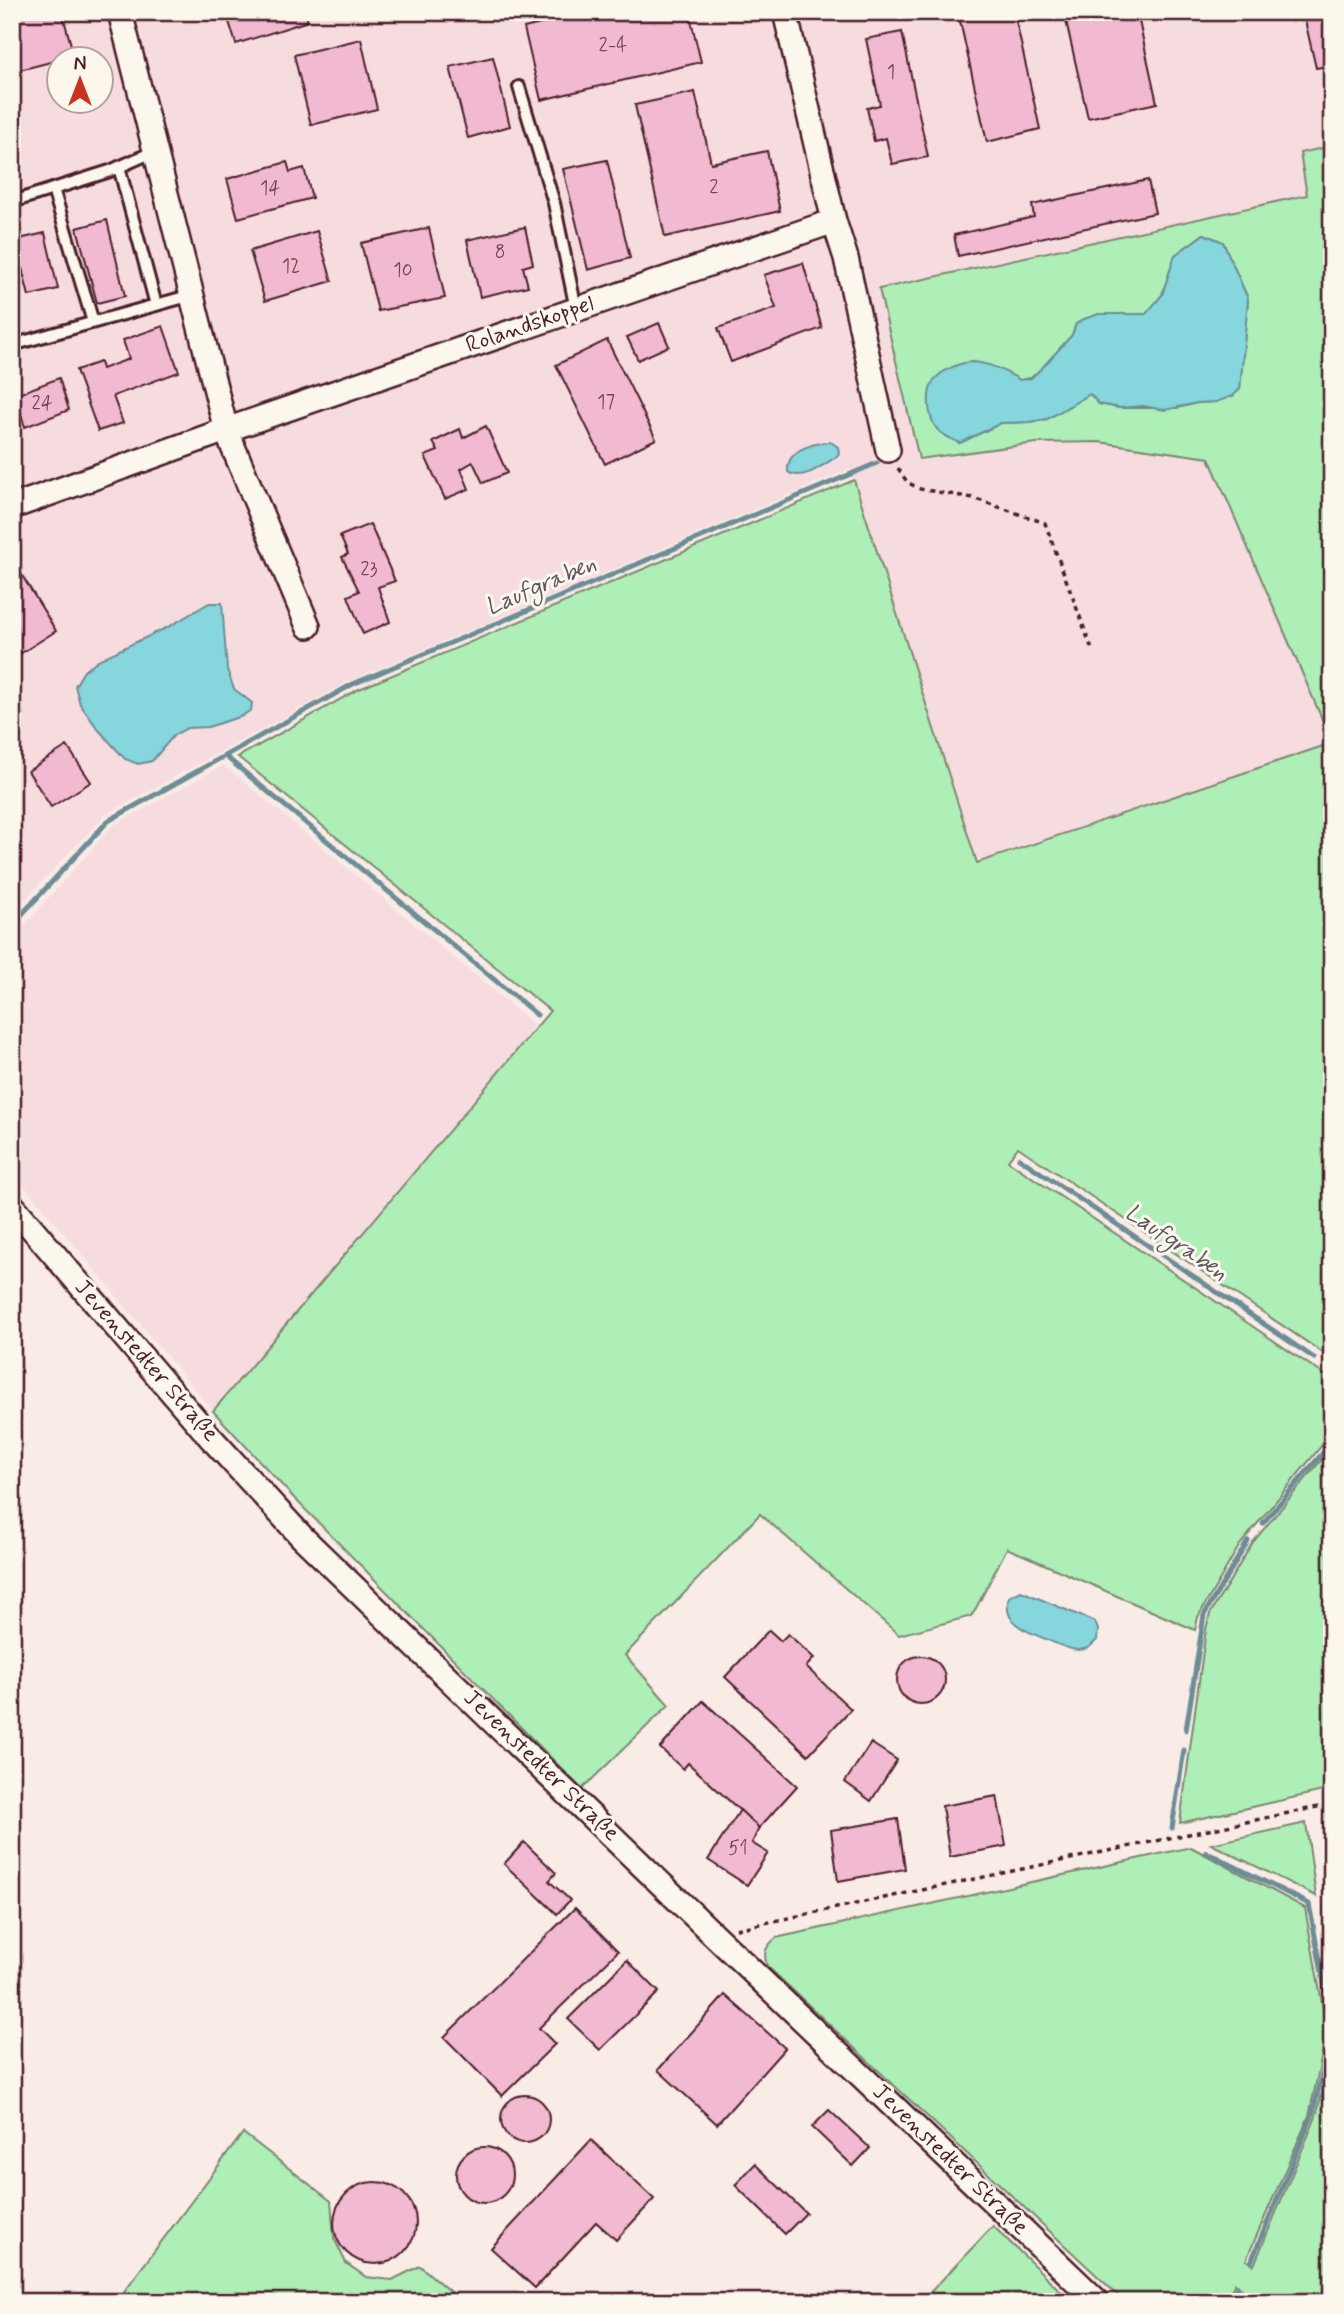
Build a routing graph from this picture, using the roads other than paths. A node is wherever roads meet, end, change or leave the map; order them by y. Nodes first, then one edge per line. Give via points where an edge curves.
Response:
1 (120, 12) edge
2 (785, 12) edge
3 (519, 87) dead end
4 (156, 151) junction
5 (119, 167) junction
6 (53, 189) junction
7 (12, 202) edge
8 (834, 221) junction
9 (192, 295) junction
10 (156, 305) junction
11 (576, 309) junction
12 (93, 322) junction
13 (12, 345) edge
14 (226, 430) junction
15 (888, 450) road end
16 (12, 507) edge
17 (308, 626) dead end
18 (12, 1205) edge
19 (1098, 2302) edge

1 - 4 street
2 - 8 street
3 - 11 lane via 554,203
4 - 5 lane
4 - 9 street
5 - 6 lane
5 - 10 lane
6 - 7 lane
6 - 12 lane
8 - 11 street, Rolandskoppel
8 - 15 street
9 - 10 lane
9 - 14 street
10 - 12 lane
11 - 14 street, Rolandskoppel
12 - 13 lane
14 - 16 street, Rolandskoppel
14 - 17 street
18 - 19 street, Jevenstedter Straße via 302,1537

